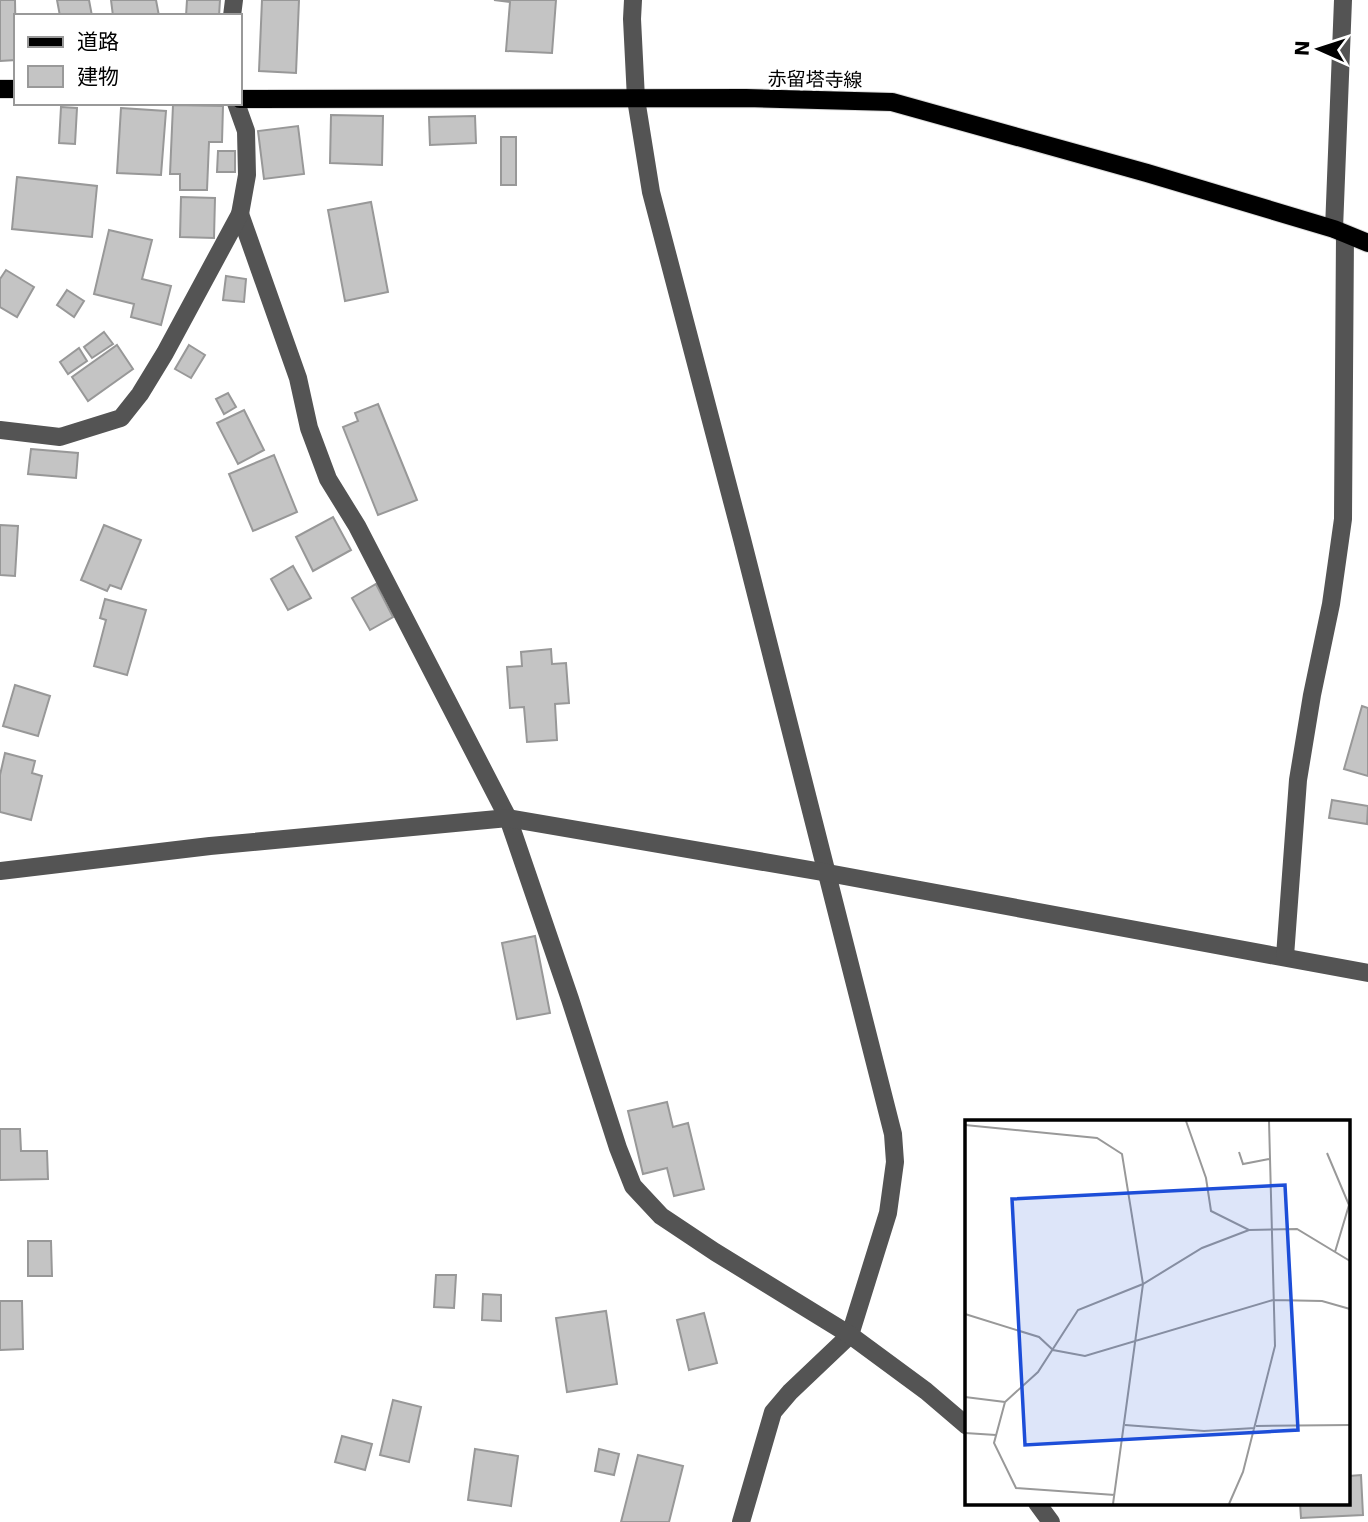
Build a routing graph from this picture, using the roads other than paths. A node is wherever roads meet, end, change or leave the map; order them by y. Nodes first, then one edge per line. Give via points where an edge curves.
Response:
1 (633, 0) edge
2 (1343, 0) edge
3 (242, 99) edge
4 (636, 99) junction
5 (237, 105) edge
6 (240, 214) junction
7 (1340, 232) junction
8 (1368, 243) edge
9 (0, 430) edge
10 (508, 818) junction
11 (0, 871) edge
12 (828, 873) junction
13 (1285, 956) junction
14 (1368, 973) edge
15 (850, 1335) junction
16 (965, 1424) edge
17 (1038, 1504) edge
18 (741, 1522) edge
19 (1051, 1522) edge

1 - 4 street
2 - 7 street
3 - 4 main road, 赤留塔寺線
4 - 7 main road, 赤留塔寺線 via 892,102
4 - 12 street via 657,218
5 - 6 street via 246,131 247,153
6 - 9 street via 165,353 121,418 60,437
6 - 10 street via 328,479 357,526
7 - 8 main road, 赤留塔寺線
7 - 13 street via 1343,519 1298,780
10 - 11 street
10 - 12 street
10 - 15 street via 633,1186 661,1216
12 - 13 street
12 - 15 street via 894,1134 888,1213
13 - 14 street
15 - 16 street
15 - 18 street via 773,1412
17 - 19 street

